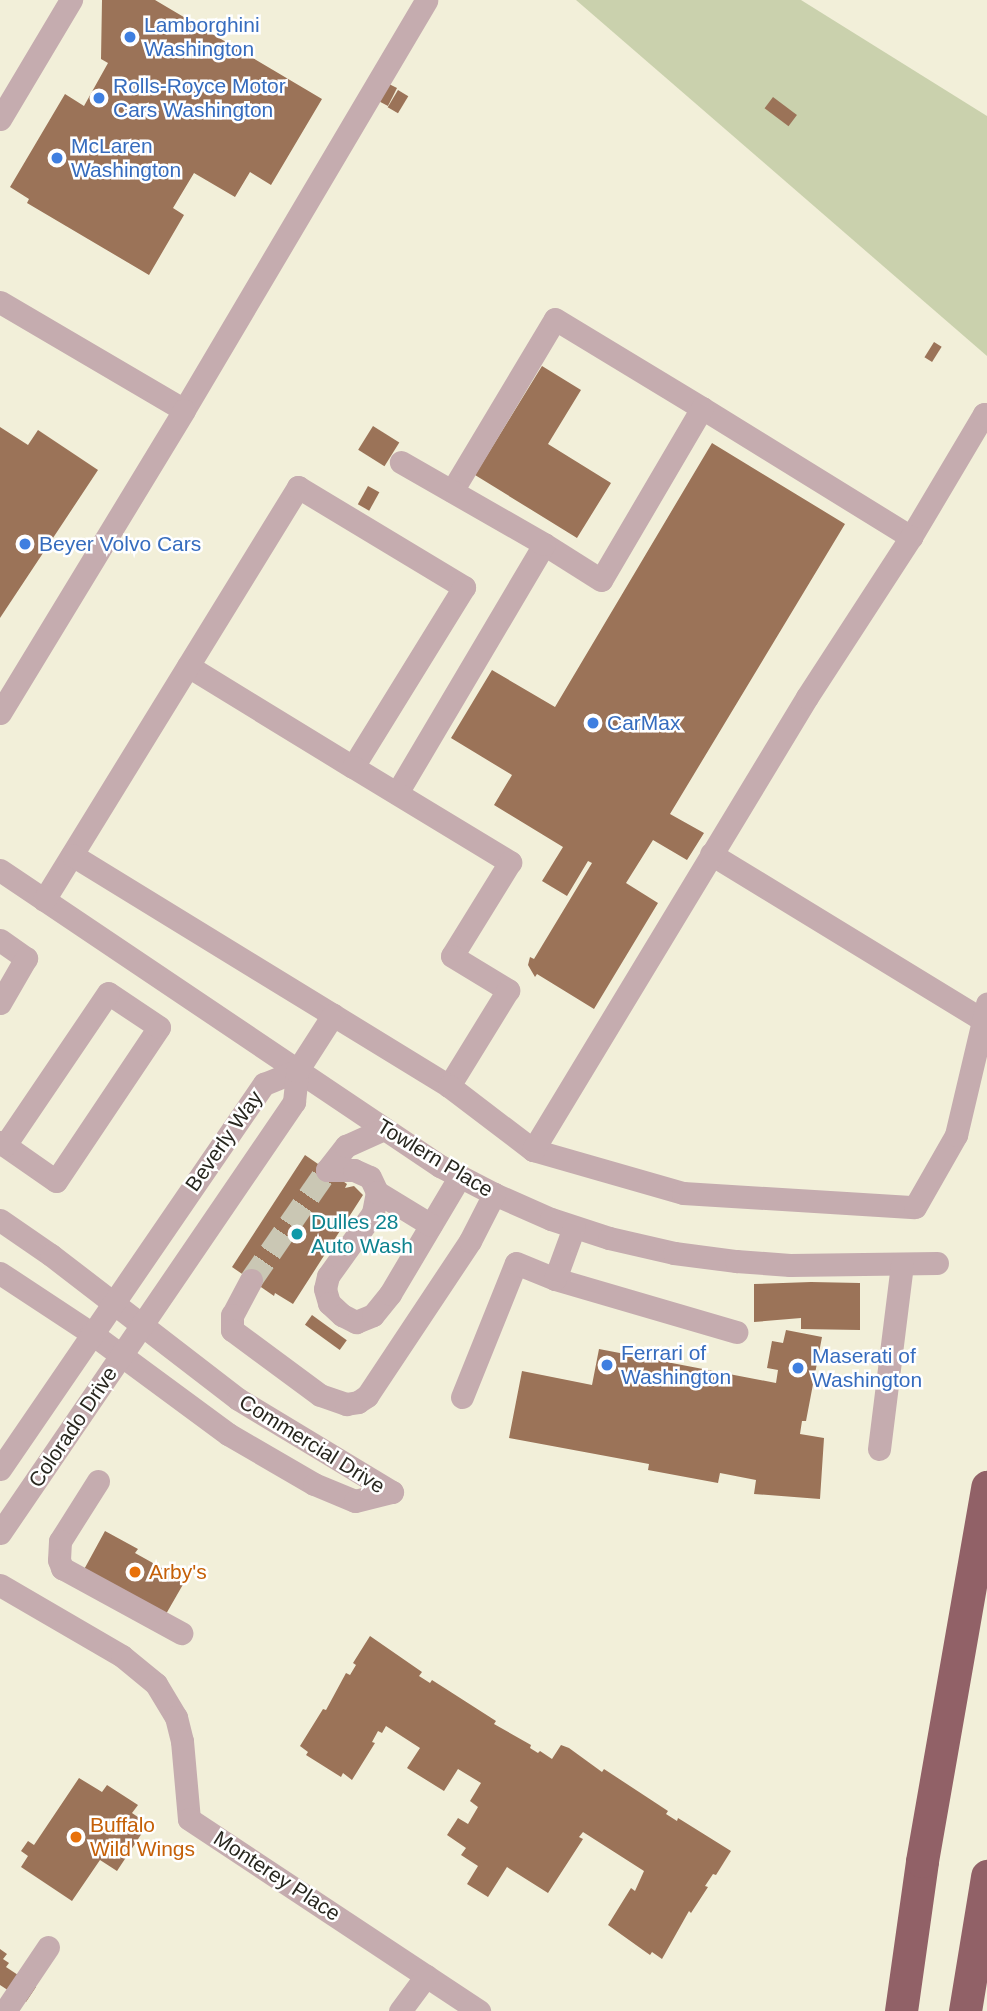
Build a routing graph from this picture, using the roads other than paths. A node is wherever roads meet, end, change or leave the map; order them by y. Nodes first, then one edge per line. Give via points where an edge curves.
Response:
1 (71, 0) edge
2 (426, 0) edge
3 (0, 119) edge
4 (0, 302) edge
5 (702, 408) junction
6 (184, 410) junction
7 (987, 416) edge
8 (401, 462) dead end
9 (452, 491) junction
10 (911, 537) junction
11 (544, 544) junction
12 (188, 666) junction
13 (0, 713) edge
14 (354, 766) junction
15 (397, 793) junction
16 (711, 854) junction
17 (72, 855) junction
18 (0, 870) edge
19 (44, 900) junction
20 (0, 940) edge
21 (0, 1003) edge
22 (986, 1013) edge
23 (334, 1015) junction
24 (296, 1071) junction
25 (449, 1086) junction
26 (384, 1129) junction
27 (2, 1144) edge
28 (533, 1150) junction
29 (460, 1176) junction
30 (377, 1192) junction
31 (494, 1194) junction
32 (0, 1220) edge
33 (431, 1224) junction
34 (574, 1227) junction
35 (937, 1263) dead end
36 (902, 1264) junction
37 (0, 1273) edge
38 (555, 1279) junction
39 (250, 1280) tunnel mouth
40 (113, 1301) junction
41 (141, 1326) junction
42 (736, 1332) dead end
43 (91, 1333) junction
44 (122, 1356) junction
45 (461, 1397) dead end
46 (879, 1449) dead end
47 (0, 1469) edge
48 (98, 1481) dead end
49 (987, 1488) edge
50 (0, 1533) edge
51 (0, 1585) edge
52 (181, 1633) dead end
53 (922, 1861) junction
54 (987, 1876) edge
55 (48, 1947) dead end
56 (426, 1976) junction
57 (5, 2011) edge
58 (400, 2011) edge
59 (478, 2011) edge
60 (886, 2011) edge
61 (901, 2011) edge
62 (965, 2011) edge

1 - 3 street
2 - 6 street
4 - 6 street
5 - 9 street via 555,319
5 - 10 street
5 - 11 street via 601,580
6 - 13 street
7 - 10 street via 984,414
8 - 9 street
9 - 11 street
10 - 16 street
11 - 15 street
12 - 14 street
12 - 14 street via 298,487 421,561 464,587
12 - 17 street
14 - 15 street
15 - 25 street via 510,862 453,956 508,990
16 - 22 street
16 - 28 street
17 - 19 street
17 - 23 street
18 - 19 street, Towlern Place
19 - 24 street, Towlern Place
20 - 21 street via 26,958
22 - 28 street via 956,1135 915,1208 683,1193
23 - 24 street
23 - 25 street
24 - 26 street, Towlern Place
24 - 40 street, Beverly Way via 264,1084
24 - 41 street, Beverly Way via 294,1102
25 - 28 street
26 - 29 street, Towlern Place
26 - 30 street via 346,1146 327,1170 354,1170 369,1177
27 - 27 street via 108,993 159,1027 56,1181
29 - 31 street, Towlern Place
29 - 33 street
30 - 33 street
30 - 33 street via 373,1213 328,1276 329,1303 342,1315 356,1322 373,1315
31 - 34 street, Towlern Place
31 - 39 street via 470,1241 367,1396 358,1402 333,1402 320,1395 232,1330 232,1315
32 - 40 street, Commercial Drive
34 - 36 street, Towlern Place via 674,1253 736,1261
34 - 38 street
35 - 36 street, Towlern Place
36 - 46 street
37 - 43 street, Commercial Drive
38 - 42 street
38 - 45 street via 516,1263
40 - 41 street, Commercial Drive
40 - 43 street, Beverly Way
41 - 44 street, Beverly Way
41 - 44 street, Commercial Drive via 238,1399 392,1492 355,1501 314,1484 228,1434
43 - 44 street, Commercial Drive
43 - 47 street, Colorado Drive
44 - 50 street, Colorado Drive
48 - 52 street via 60,1541 62,1569
49 - 53 highway
51 - 56 street, Monterey Place via 121,1656 156,1684 176,1717 182,1741 189,1819
53 - 60 highway
53 - 61 highway
54 - 62 highway
55 - 57 street
56 - 58 street
56 - 59 street

